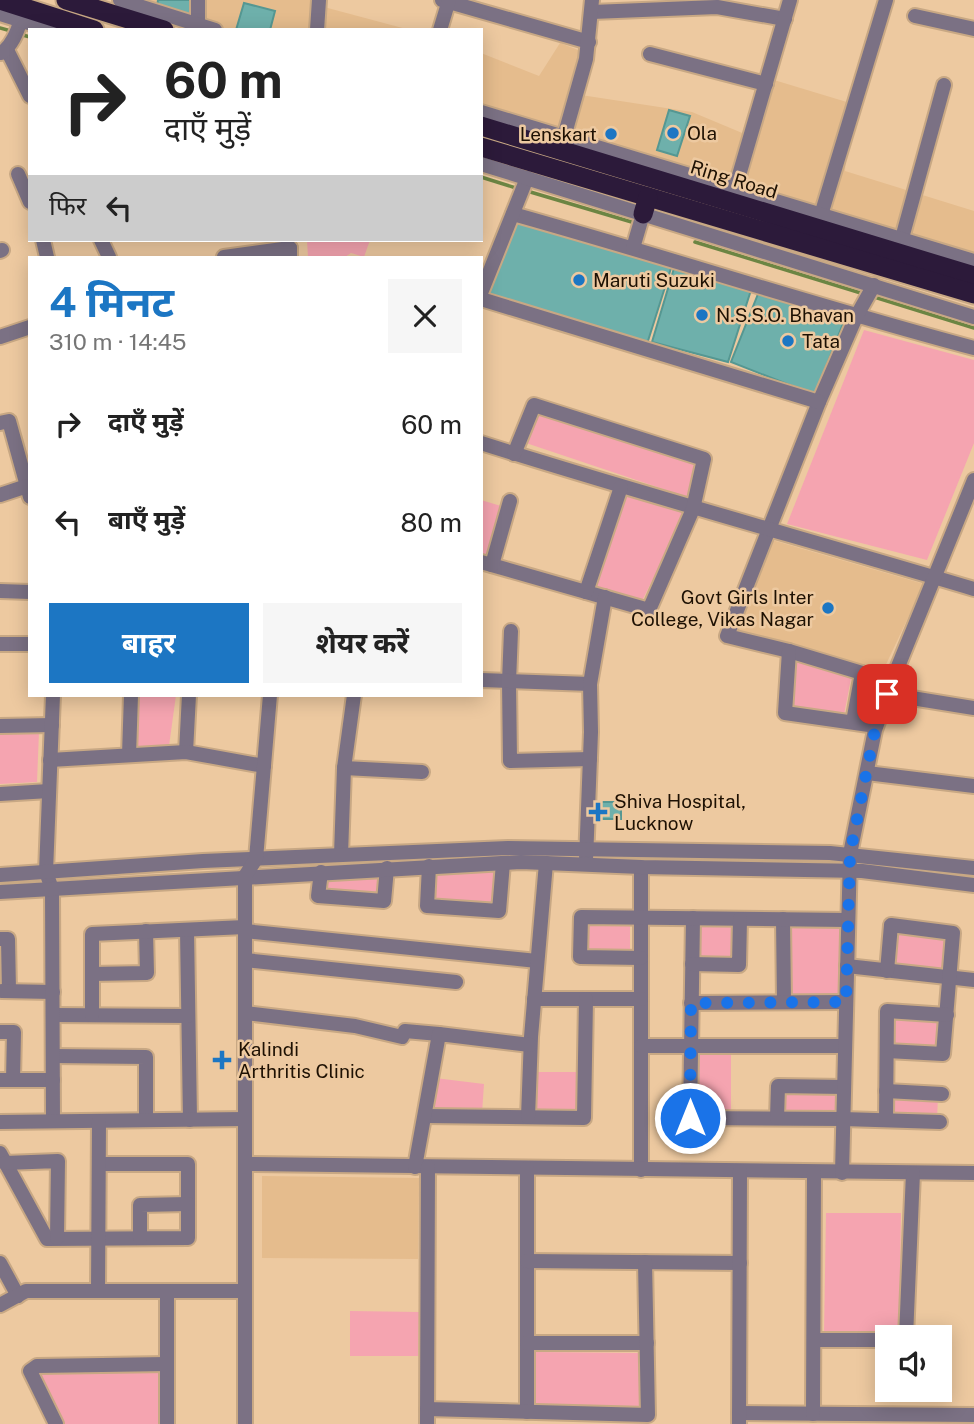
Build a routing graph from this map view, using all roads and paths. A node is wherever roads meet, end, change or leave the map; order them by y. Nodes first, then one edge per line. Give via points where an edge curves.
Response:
1 (0, 0) edge
2 (66, 0) edge
3 (120, 0) edge
4 (198, 0) edge
5 (319, 0) edge
6 (790, 0) edge
7 (886, 0) edge
8 (447, 1) edge
9 (668, 4) edge
10 (718, 4) edge
11 (592, 6) edge
12 (0, 14) edge
13 (915, 16) dead end
14 (785, 19) junction
15 (198, 25) junction
16 (88, 28) edge
17 (157, 28) edge
18 (208, 28) edge
19 (317, 28) edge
20 (440, 28) edge
21 (974, 29) edge
22 (12, 38) edge
23 (589, 42) junction
24 (650, 54) dead end
25 (766, 84) junction
26 (944, 85) dead end
27 (28, 90) edge
28 (483, 113) edge
29 (483, 127) edge
30 (564, 137) junction
31 (483, 148) edge
32 (483, 165) edge
33 (18, 174) dead end
34 (525, 187) junction
35 (735, 189) junction
36 (28, 197) edge
37 (644, 211) junction
38 (513, 214) junction
39 (821, 215) junction
40 (635, 243) junction
41 (900, 246) junction
42 (290, 253) edge
43 (240, 256) edge
44 (974, 261) edge
45 (974, 276) edge
46 (483, 288) edge
47 (872, 288) junction
48 (974, 294) edge
49 (483, 300) edge
50 (856, 317) junction
51 (974, 317) edge
52 (28, 328) edge
53 (0, 337) edge
54 (974, 348) edge
55 (819, 402) junction
56 (0, 423) edge
57 (483, 444) edge
58 (514, 454) junction
59 (974, 481) edge
60 (621, 486) junction
61 (28, 492) edge
62 (0, 495) edge
63 (510, 501) dead end
64 (693, 509) junction
65 (768, 531) junction
66 (487, 564) edge
67 (935, 578) junction
68 (974, 589) edge
69 (0, 591) edge
70 (28, 592) edge
71 (586, 592) junction
72 (605, 597) junction
73 (512, 631) dead end
74 (0, 644) edge
75 (28, 644) edge
76 (789, 651) junction
77 (862, 673) junction
78 (483, 680) edge
79 (509, 682) junction
80 (590, 684) junction
81 (890, 688) junction
82 (53, 697) edge
83 (131, 697) edge
84 (190, 697) edge
85 (270, 697) edge
86 (354, 697) edge
87 (974, 708) edge
88 (853, 722) junction
89 (52, 725) junction
90 (0, 726) edge
91 (876, 726) junction
92 (186, 752) junction
93 (129, 755) junction
94 (51, 760) junction
95 (590, 760) junction
96 (264, 766) junction
97 (344, 768) junction
98 (422, 772) dead end
99 (867, 772) junction
100 (974, 786) edge
101 (49, 791) junction
102 (0, 794) edge
103 (587, 848) junction
104 (687, 850) junction
105 (772, 851) junction
106 (850, 854) junction
107 (341, 855) junction
108 (256, 859) junction
109 (503, 863) junction
110 (546, 863) junction
111 (586, 865) junction
112 (429, 866) junction
113 (641, 867) junction
114 (686, 867) junction
115 (770, 868) junction
116 (974, 868) edge
117 (387, 869) junction
118 (849, 870) junction
119 (46, 872) junction
120 (321, 872) junction
121 (0, 875) edge
122 (245, 876) junction
123 (974, 885) edge
124 (52, 888) junction
125 (0, 892) edge
126 (641, 917) junction
127 (693, 918) junction
128 (740, 919) junction
129 (783, 919) junction
130 (847, 920) junction
131 (245, 929) junction
132 (187, 930) junction
133 (146, 931) junction
134 (0, 939) edge
135 (641, 958) junction
136 (245, 960) junction
137 (537, 961) junction
138 (692, 964) junction
139 (847, 966) junction
140 (887, 971) junction
141 (92, 974) junction
142 (950, 978) junction
143 (974, 980) edge
144 (456, 982) dead end
145 (5, 991) edge
146 (53, 992) junction
147 (534, 999) junction
148 (586, 999) junction
149 (641, 999) junction
150 (784, 1002) junction
151 (846, 1002) junction
152 (691, 1003) junction
153 (245, 1013) junction
154 (53, 1015) junction
155 (92, 1015) junction
156 (947, 1015) junction
157 (188, 1016) junction
158 (0, 1032) edge
159 (439, 1034) junction
160 (530, 1045) junction
161 (690, 1045) junction
162 (641, 1046) junction
163 (845, 1046) junction
164 (887, 1051) junction
165 (53, 1056) junction
166 (6, 1080) edge
167 (53, 1080) junction
168 (844, 1087) junction
169 (886, 1091) junction
170 (942, 1094) dead end
171 (425, 1116) junction
172 (528, 1117) junction
173 (777, 1118) junction
174 (245, 1119) junction
175 (843, 1119) junction
176 (146, 1120) junction
177 (190, 1120) junction
178 (886, 1120) junction
179 (53, 1121) junction
180 (99, 1121) junction
181 (0, 1122) edge
182 (940, 1122) dead end
183 (3, 1158) edge
184 (99, 1164) junction
185 (246, 1164) junction
186 (421, 1167) junction
187 (527, 1169) junction
188 (641, 1170) junction
189 (740, 1171) junction
190 (814, 1173) junction
191 (842, 1173) junction
192 (913, 1173) junction
193 (974, 1173) edge
194 (188, 1204) junction
195 (57, 1238) junction
196 (99, 1238) junction
197 (140, 1238) junction
198 (527, 1261) junction
199 (645, 1262) junction
200 (0, 1263) edge
201 (740, 1263) junction
202 (98, 1291) junction
203 (167, 1291) junction
204 (246, 1291) junction
205 (18, 1296) junction
206 (0, 1305) edge
207 (907, 1325) edge
208 (815, 1340) junction
209 (875, 1340) edge
210 (527, 1343) junction
211 (647, 1343) junction
212 (167, 1364) junction
213 (527, 1412) junction
214 (813, 1414) junction
215 (974, 1415) edge
216 (427, 1417) edge
217 (739, 1419) edge
218 (57, 1424) edge
219 (167, 1424) edge
220 (245, 1424) edge

1 - 16 highway
2 - 17 highway
3 - 15 street
4 - 15 street
5 - 19 street
6 - 14 street
7 - 39 street
8 - 20 street
8 - 23 street
9 - 10 street
9 - 11 street
10 - 14 street
11 - 23 street
12 - 22 street
13 - 21 street
14 - 25 street
15 - 18 street
22 - 27 street
23 - 30 street
24 - 25 street
25 - 35 street
26 - 41 street
28 - 30 street
29 - 41 highway, Ring Road
30 - 35 street
31 - 37 highway
32 - 34 street
33 - 36 street
34 - 37 street
34 - 38 street
35 - 39 street
37 - 40 street
37 - 47 street
37 - 48 highway
38 - 40 street
38 - 46 street
39 - 41 street
40 - 50 street
41 - 44 street
41 - 45 highway, Ring Road
42 - 43 street
47 - 50 street
47 - 51 street
49 - 55 street
50 - 54 street
50 - 55 street
52 - 53 street
55 - 65 street
56 - 61 street via 9,421
57 - 58 street
58 - 60 street
58 - 64 street via 534,405 704,459
59 - 67 street
60 - 64 street
60 - 71 street
61 - 62 street
63 - 66 street
64 - 65 street
64 - 72 street via 649,610
65 - 67 street
65 - 76 street via 727,636
66 - 71 street
67 - 68 street
67 - 81 street
69 - 70 street
71 - 72 street
72 - 80 street
73 - 79 street
74 - 75 street
76 - 77 street
76 - 88 street via 785,713
77 - 81 street
77 - 88 street
78 - 79 street
79 - 80 street
79 - 95 street via 510,761
80 - 95 street
81 - 87 street
81 - 91 street
82 - 89 street
83 - 93 street
84 - 92 street
85 - 96 street
86 - 97 street
88 - 91 street
89 - 90 street
89 - 94 street
91 - 99 street
92 - 93 street
92 - 96 street
93 - 94 street
94 - 101 street
95 - 103 street
96 - 108 street
97 - 98 street
97 - 107 street
99 - 100 street
99 - 106 street
101 - 102 street
101 - 119 street
103 - 104 street
103 - 107 street
103 - 111 street
104 - 105 street
104 - 114 street
105 - 106 street
105 - 115 street
106 - 116 street
106 - 118 street
107 - 108 street
108 - 119 street
108 - 122 street
109 - 110 street
109 - 112 street
109 - 112 street via 499,911 426,906
110 - 111 street
110 - 137 street
111 - 113 street
112 - 117 street
113 - 114 street
113 - 126 street
114 - 115 street
115 - 118 street
117 - 120 street
117 - 120 street via 384,901 318,896
118 - 123 street
118 - 130 street
119 - 121 street
119 - 124 street
120 - 122 street
122 - 124 street
122 - 131 street
124 - 125 street
124 - 146 street
126 - 127 street
126 - 135 street
126 - 135 street via 581,917 580,957
127 - 128 street
127 - 138 street
128 - 129 street
128 - 138 street via 740,965
129 - 130 street
129 - 150 street
130 - 139 street
131 - 132 street
131 - 136 street
131 - 137 street
132 - 133 street
132 - 157 street
133 - 141 street via 92,934
133 - 141 street via 147,974
134 - 145 street via 8,939
135 - 149 street
136 - 144 street
136 - 153 street
137 - 147 street
138 - 152 street
139 - 140 street
139 - 151 street
140 - 142 street
140 - 142 street via 891,925 953,933
141 - 155 street
142 - 143 street
142 - 156 street
145 - 146 street
146 - 154 street
147 - 148 street
147 - 160 street
148 - 149 street
148 - 172 street via 584,1118
149 - 162 street
150 - 151 street
150 - 152 street
151 - 163 street
152 - 161 street
153 - 159 street via 355,1026 402,1037 405,1031
153 - 174 street
154 - 155 street
154 - 165 street
155 - 157 street
156 - 164 street via 943,1054
156 - 164 street via 887,1011
157 - 177 street
158 - 166 street via 14,1032
159 - 160 street
159 - 171 street
160 - 172 street
161 - 162 street
161 - 163 street
161 - 173 street via 690,1118
162 - 188 street
163 - 168 street
164 - 169 street
165 - 167 street
165 - 176 street via 146,1058
166 - 167 street
167 - 179 street
168 - 173 street via 778,1086
168 - 175 street
169 - 170 street
169 - 178 street
171 - 172 street
171 - 186 street
173 - 175 street
174 - 177 street
174 - 185 street
175 - 178 street
175 - 191 street
176 - 177 street
176 - 180 street
178 - 182 street
179 - 180 street
179 - 181 street
180 - 184 street
183 - 195 street via 47,1239
183 - 195 street via 58,1161
184 - 194 street via 188,1164
184 - 196 street
185 - 186 street
185 - 204 street
186 - 187 street
186 - 216 street
187 - 188 street
187 - 198 street
188 - 189 street
189 - 190 street
189 - 201 street
190 - 191 street
190 - 208 street
191 - 192 street
192 - 193 street
192 - 207 street
194 - 197 street via 140,1205
194 - 197 street via 188,1238
195 - 196 street
196 - 197 street
196 - 202 street
198 - 199 street
198 - 210 street
199 - 201 street
199 - 211 street
200 - 205 street
201 - 217 street
202 - 203 street
202 - 205 street
203 - 204 street
203 - 212 street
204 - 220 street
205 - 206 street
208 - 209 street
208 - 214 street
210 - 211 street
210 - 213 street
211 - 213 street via 648,1415
212 - 218 street via 37,1366 30,1371
212 - 219 street
213 - 216 street
214 - 215 street
214 - 217 street

